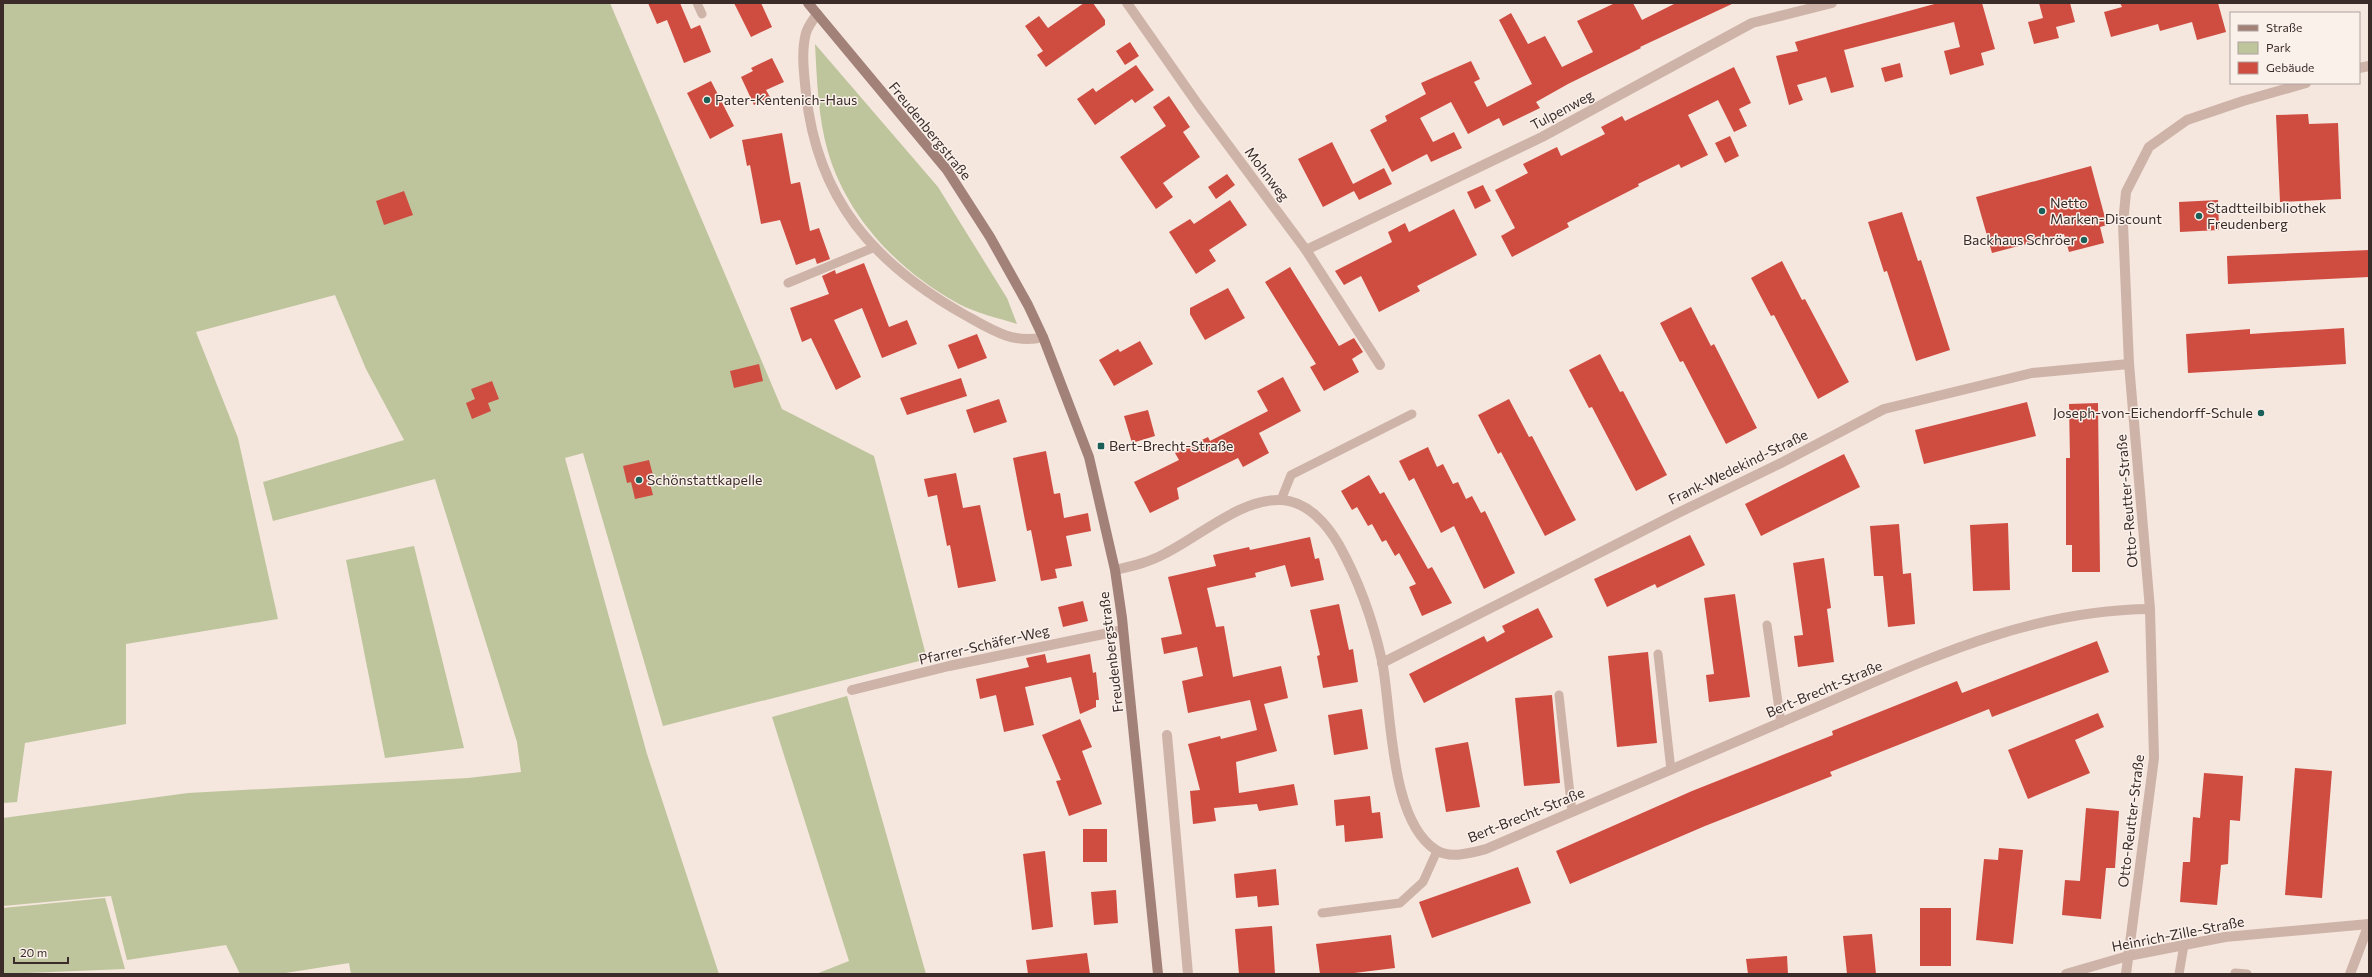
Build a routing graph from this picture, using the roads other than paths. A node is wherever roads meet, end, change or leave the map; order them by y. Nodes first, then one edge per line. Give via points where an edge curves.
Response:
1 (697, 3) edge
2 (808, 3) edge
3 (1127, 3) edge
4 (1832, 3) edge
5 (702, 14) dead end
6 (817, 14) junction
7 (2302, 84) edge
8 (875, 247) junction
9 (1306, 250) junction
10 (788, 283) dead end
11 (1043, 337) junction
12 (2129, 364) junction
13 (1380, 365) dead end
14 (1412, 414) dead end
15 (1281, 500) junction
16 (1115, 570) junction
17 (2150, 609) junction
18 (1767, 625) dead end
19 (1123, 630) junction
20 (1658, 654) dead end
21 (1382, 663) junction
22 (852, 690) dead end
23 (1559, 695) dead end
24 (1781, 723) junction
25 (1167, 735) dead end
26 (1671, 770) junction
27 (1572, 812) junction
28 (1437, 851) junction
29 (1322, 913) dead end
30 (2369, 924) edge
31 (2184, 945) junction
32 (2128, 956) junction
33 (2235, 973) edge
34 (1158, 974) edge
35 (1188, 974) edge
36 (2066, 974) edge
37 (2126, 974) edge
38 (2179, 974) edge
39 (2247, 974) edge
40 (2350, 974) edge

1 - 5 lane
2 - 6 street, Freudenbergstraße
3 - 9 street, Mohnweg via 1198,106
4 - 9 street, Tulpenweg via 1752,23 1542,137
6 - 8 street via 806,32 804,47 808,114 815,146 827,179 844,210
6 - 11 street, Freudenbergstraße via 947,170 990,237
7 - 12 street, Otto-Reutter-Straße via 2186,120 2149,147 2126,192 2123,224
8 - 10 lane
8 - 11 street via 932,296 983,325 1014,339 1029,341
9 - 13 street, Mohnweg
11 - 16 street, Freudenbergstraße via 1089,457
12 - 17 street, Otto-Reutter-Straße
12 - 21 street, Frank-Wedekind-Straße via 2032,373 1884,409
14 - 15 lane via 1292,475
15 - 16 street via 1263,501 1243,509 1151,561
15 - 21 street via 1310,510 1333,534 1350,565 1371,618
16 - 19 street, Freudenbergstraße
17 - 24 street, Bert-Brecht-Straße via 2118,609 2067,615 1964,644
17 - 32 street, Otto-Reutter-Straße via 2154,758
18 - 24 lane
19 - 22 street, Pfarrer-Schäfer-Weg via 949,666
19 - 34 street, Freudenbergstraße
20 - 26 lane
21 - 28 street via 1394,753 1407,810 1424,839
23 - 27 lane
24 - 26 street, Bert-Brecht-Straße
25 - 35 street
26 - 27 street, Bert-Brecht-Straße
27 - 28 street, Bert-Brecht-Straße via 1470,854
28 - 29 lane via 1423,882 1400,903
30 - 31 street, Heinrich-Zille-Straße via 2226,937
30 - 40 street
31 - 32 street, Heinrich-Zille-Straße
31 - 38 lane
32 - 36 street, Heinrich-Zille-Straße
32 - 37 street, Otto-Reutter-Straße
33 - 39 lane

